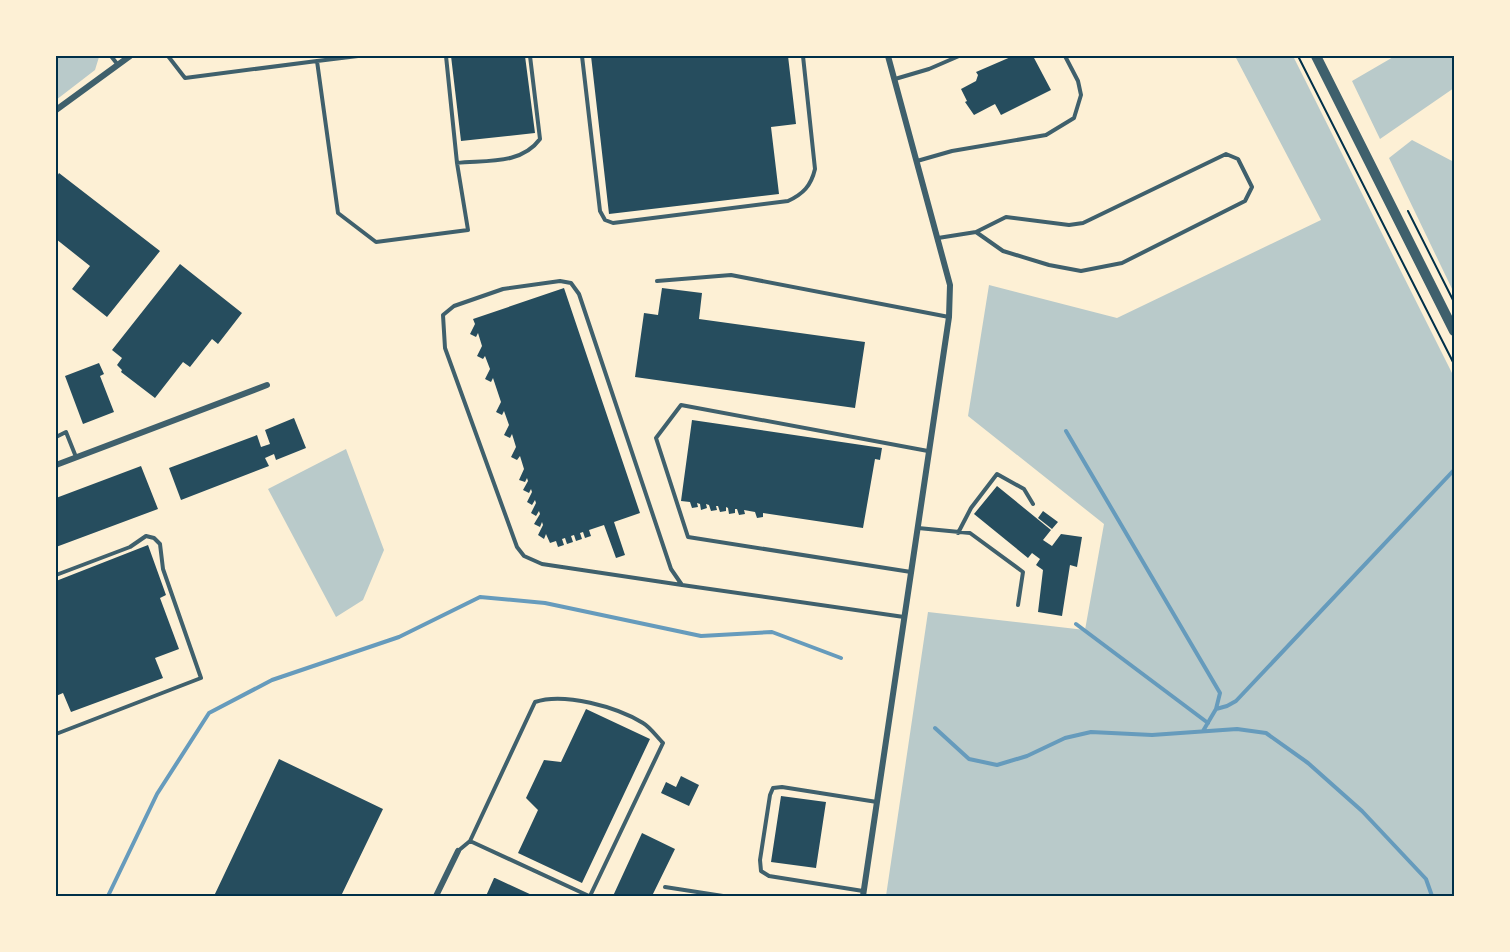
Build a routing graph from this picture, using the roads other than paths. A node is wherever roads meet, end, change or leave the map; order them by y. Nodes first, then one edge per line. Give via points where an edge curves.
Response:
1 (111, 56) edge
2 (130, 56) edge
3 (168, 56) edge
4 (358, 56) edge
5 (446, 56) edge
6 (530, 56) edge
7 (582, 56) edge
8 (803, 56) edge
9 (888, 56) edge
10 (959, 56) edge
11 (1065, 56) edge
12 (1316, 56) edge
13 (317, 61) junction
14 (118, 64) junction
15 (895, 79) junction
16 (56, 110) edge
17 (917, 161) junction
18 (457, 163) junction
19 (976, 232) junction
20 (938, 238) junction
21 (657, 281) dead end
22 (949, 317) junction
23 (1454, 327) edge
24 (267, 385) dead end
25 (56, 436) edge
26 (928, 451) junction
27 (76, 458) junction
28 (56, 465) edge
29 (1033, 504) dead end
30 (917, 528) junction
31 (958, 533) junction
32 (911, 572) junction
33 (56, 575) edge
34 (682, 585) junction
35 (1018, 605) dead end
36 (904, 617) junction
37 (56, 734) edge
38 (877, 802) junction
39 (470, 841) junction
40 (458, 851) joint
41 (665, 887) dead end
42 (864, 894) edge
43 (436, 897) edge
44 (590, 897) edge
45 (723, 897) edge

1 - 14 lane
2 - 14 street
3 - 13 lane via 185,78
4 - 13 lane
5 - 18 lane
6 - 18 lane via 540,139 517,158
7 - 8 lane via 600,211 605,220 613,223 788,201 806,190 815,169
9 - 15 street
10 - 15 lane
11 - 17 lane via 1081,95 1074,118 1046,135
12 - 23 street
13 - 18 lane via 338,213 376,242 468,230
14 - 16 street
15 - 17 street
17 - 20 street
19 - 19 lane via 1003,251 1081,271 1122,263 1245,201 1252,187 1238,159 1226,154 1083,223 1069,225 1006,217
19 - 20 lane
20 - 22 street via 950,285
21 - 22 lane via 731,275
22 - 26 street
24 - 27 street
25 - 27 lane via 66,432
26 - 30 street
26 - 32 lane via 681,405 656,438 688,537
27 - 28 street
29 - 31 lane via 1024,489 997,474
30 - 31 lane
30 - 32 street
31 - 35 lane via 970,533 1023,572
32 - 36 street
33 - 37 lane via 130,547 146,536 154,538 160,544 163,569 201,678
34 - 34 lane via 671,569 579,294 571,283 504,289 454,306 443,315 444,348 517,547 524,556 542,564
34 - 36 lane
36 - 38 street
38 - 42 street
38 - 42 lane via 773,788 760,860 760,871 769,876
39 - 40 lane
39 - 44 lane
39 - 44 lane via 535,702 546,698 596,703 644,723 663,743
40 - 43 street
41 - 45 lane

